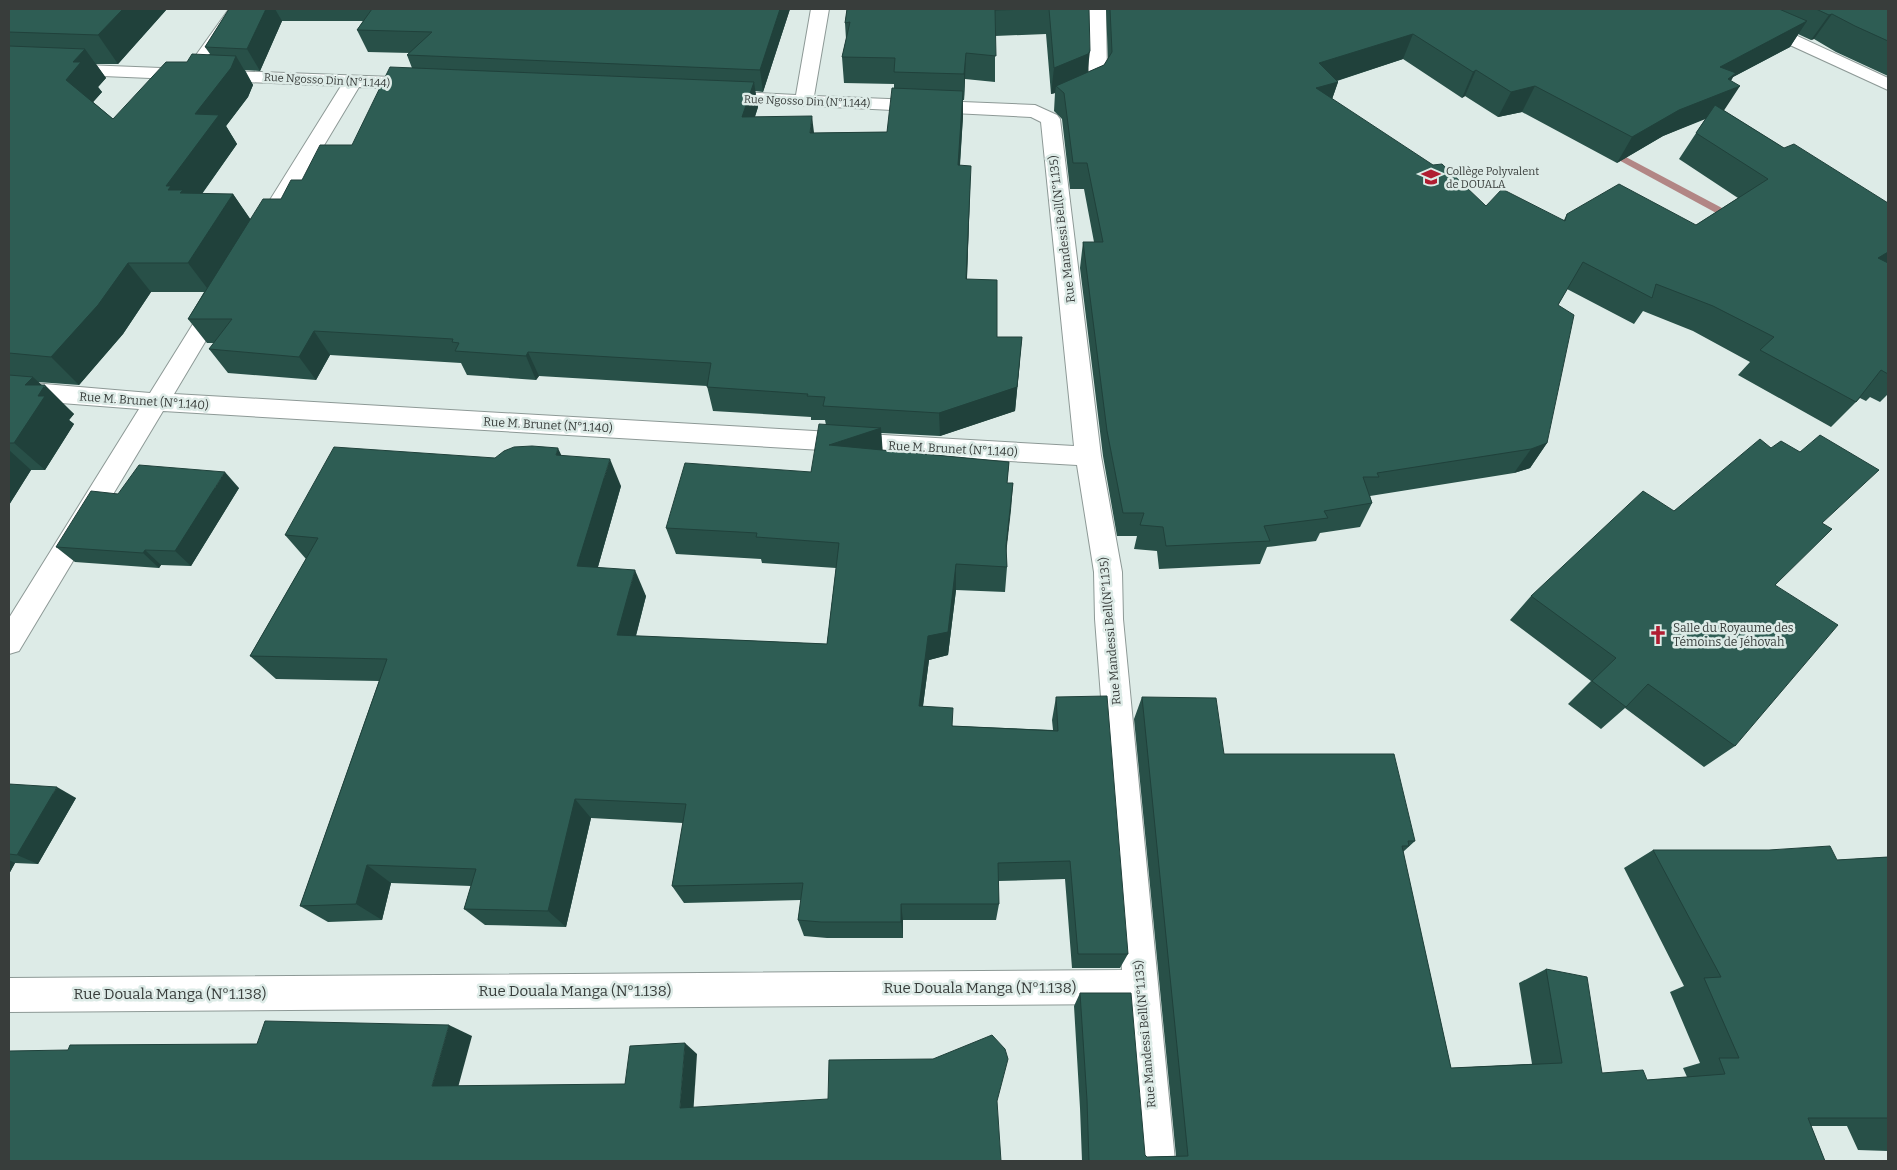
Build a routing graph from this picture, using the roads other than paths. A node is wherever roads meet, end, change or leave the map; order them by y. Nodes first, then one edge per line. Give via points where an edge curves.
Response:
1 (237, 9) edge
2 (820, 9) edge
3 (1097, 9) edge
4 (1726, 9) edge
5 (9, 67) edge
6 (192, 73) junction
7 (353, 82) junction
8 (441, 85) edge
9 (1888, 85) edge
10 (706, 97) edge
11 (804, 101) junction
12 (1049, 104) junction
13 (250, 250) edge
14 (229, 284) edge
15 (9, 390) edge
16 (157, 402) junction
17 (1088, 456) junction
18 (9, 642) edge
19 (1141, 987) junction
20 (9, 995) edge
21 (1156, 1161) edge

1 - 6 street
2 - 11 street
3 - 12 street via 1098,77 1094,85
4 - 9 street
5 - 6 street, Rue Ngosso Din (N°1.144)
6 - 7 street, Rue Ngosso Din (N°1.144)
7 - 8 street, Rue Ngosso Din (N°1.144)
7 - 13 street
10 - 11 street, Rue Ngosso Din (N°1.144)
11 - 12 street, Rue Ngosso Din (N°1.144)
12 - 17 street, Rue Mandessi Bell(N°1.135)
14 - 16 street
15 - 16 street, Rue M. Brunet (N°1.140)
16 - 17 street, Rue M. Brunet (N°1.140)
16 - 18 street
17 - 19 street, Rue Mandessi Bell(N°1.135) via 1108,572 1108,619
19 - 20 street, Rue Douala Manga (N°1.138)
19 - 21 street, Rue Mandessi Bell(N°1.135)

